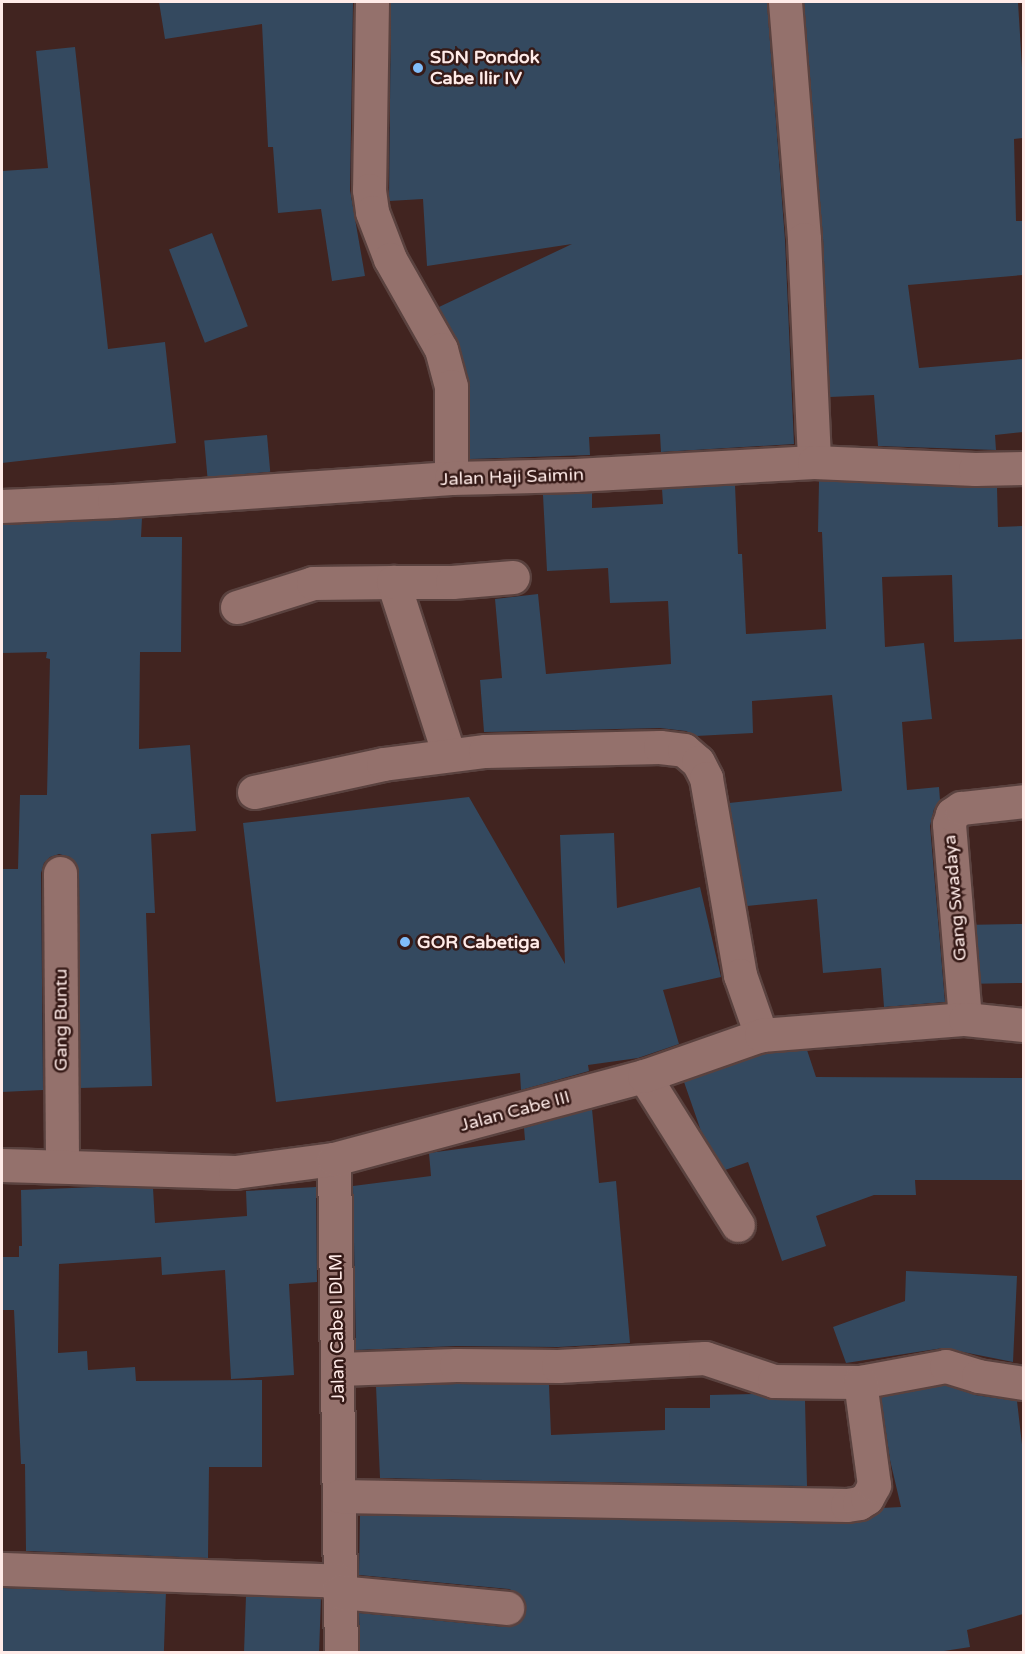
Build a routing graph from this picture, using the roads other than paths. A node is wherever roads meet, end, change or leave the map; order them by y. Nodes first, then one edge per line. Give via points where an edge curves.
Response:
1 (372, 2) edge
2 (785, 2) edge
3 (814, 462) junction
4 (1023, 468) edge
5 (452, 478) junction
6 (2, 506) edge
7 (513, 577) dead end
8 (393, 582) junction
9 (237, 607) dead end
10 (449, 755) junction
11 (254, 792) dead end
12 (1023, 801) edge
13 (60, 873) dead end
14 (964, 1019) junction
15 (1023, 1025) edge
16 (760, 1035) junction
17 (644, 1076) junction
18 (334, 1159) junction
19 (2, 1165) edge
20 (62, 1166) junction
21 (738, 1225) dead end
22 (338, 1369) junction
23 (860, 1382) junction
24 (1023, 1383) edge
25 (339, 1496) junction
26 (2, 1569) edge
27 (339, 1586) junction
28 (507, 1608) dead end
29 (341, 1653) edge

1 - 5 street via 372,212 390,259 441,349 451,386
2 - 3 street via 804,239
3 - 4 street, Jalan Haji Saimin
3 - 5 street, Jalan Haji Saimin
5 - 6 street, Jalan Haji Saimin
7 - 8 street
8 - 9 street via 313,583
8 - 10 street
10 - 11 street via 383,764
10 - 16 street via 660,747 684,750 698,762 706,778 740,975
12 - 14 street, Gang Swadaya via 961,808 952,814 949,824
13 - 20 street, Gang Buntu
14 - 15 street, Jalan Cabe III
14 - 16 street, Jalan Cabe III
16 - 17 street, Jalan Cabe III
17 - 18 street, Jalan Cabe III
17 - 21 street
18 - 20 street, Jalan Cabe III via 235,1172
18 - 22 street, Jalan Cabe I DLM
19 - 20 street, Jalan Cabe III
22 - 23 street via 558,1366 705,1358 774,1381
22 - 25 street, Jalan Cabe I DLM
23 - 24 street via 946,1366
23 - 25 street via 874,1485 859,1503
25 - 27 street, Jalan Cabe I DLM
26 - 27 street
27 - 28 street
27 - 29 street, Jalan Cabe I DLM

